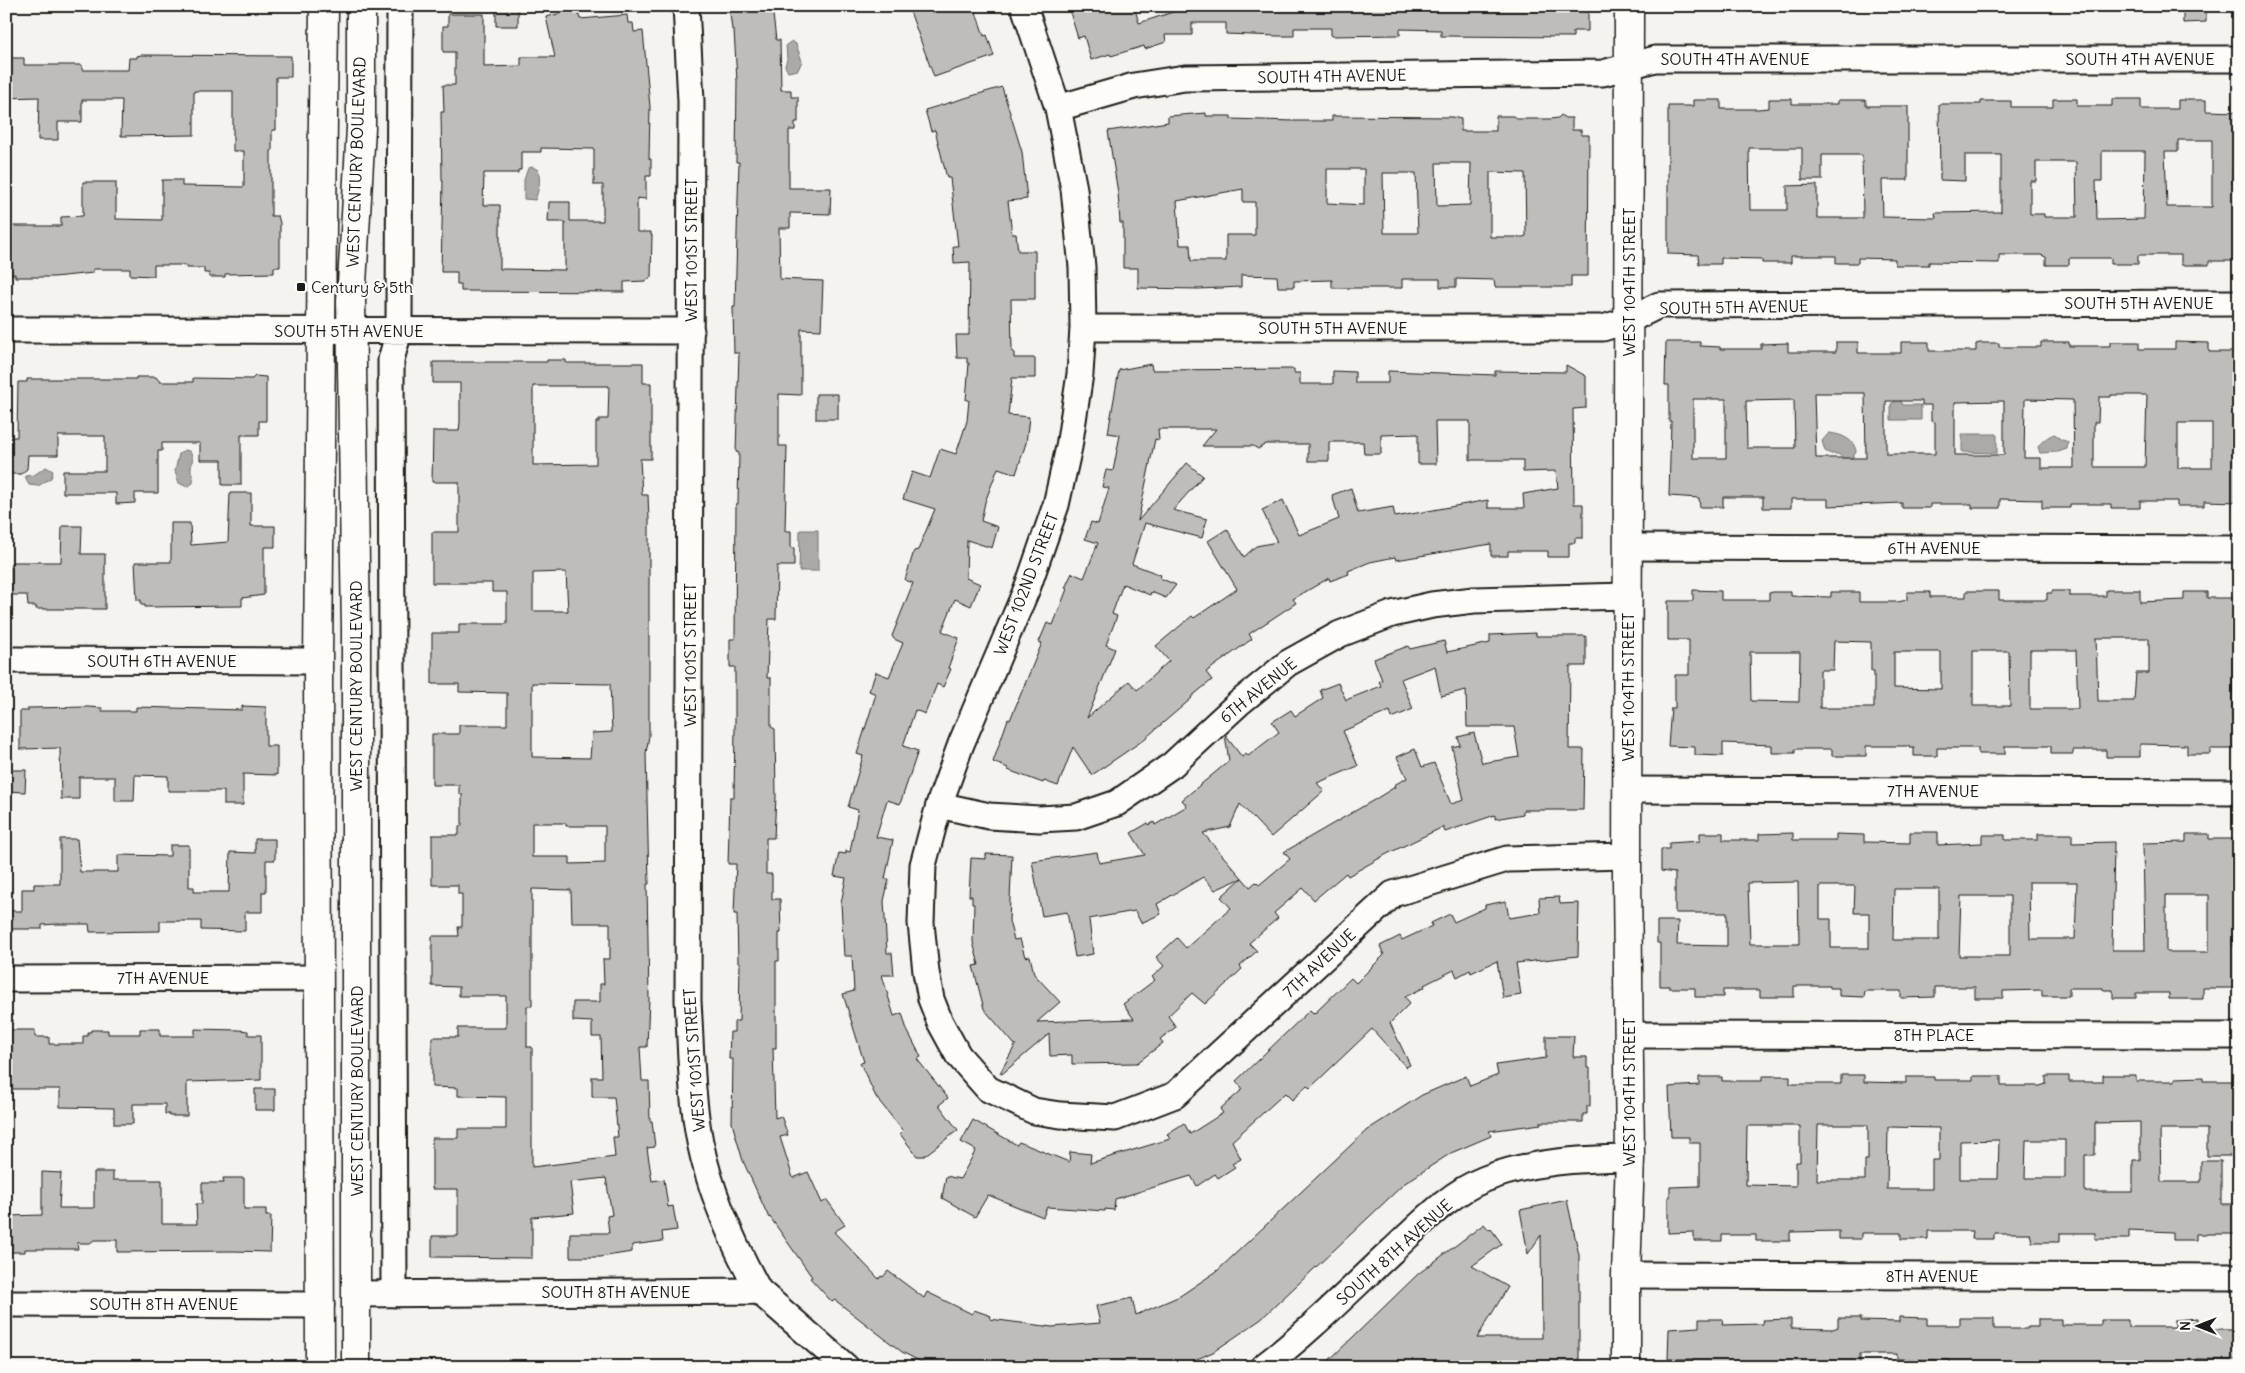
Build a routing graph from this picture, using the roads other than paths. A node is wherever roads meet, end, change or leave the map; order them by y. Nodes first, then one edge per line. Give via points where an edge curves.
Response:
1 (324, 6) edge
2 (360, 6) edge
3 (400, 6) edge
4 (686, 6) edge
5 (1024, 6) edge
6 (1629, 6) edge
7 (2239, 59) edge
8 (1629, 66) junction
9 (1058, 108) junction
10 (2239, 303) edge
11 (1629, 320) junction
12 (1083, 328) junction
13 (6, 330) edge
14 (322, 330) junction
15 (352, 330) junction
16 (399, 331) junction
17 (691, 331) junction
18 (1628, 547) junction
19 (2239, 549) edge
20 (1628, 596) junction
21 (6, 660) edge
22 (318, 662) junction
23 (1628, 790) junction
24 (2239, 792) edge
25 (939, 805) junction
26 (1627, 856) junction
27 (319, 978) junction
28 (6, 979) edge
29 (1630, 1035) junction
30 (2239, 1036) edge
31 (1034, 1111) joint
32 (1630, 1158) junction
33 (1626, 1275) junction
34 (2239, 1277) edge
35 (759, 1291) junction
36 (357, 1294) junction
37 (394, 1294) junction
38 (6, 1304) edge
39 (321, 1304) junction
40 (320, 1367) edge
41 (356, 1367) edge
42 (846, 1367) edge
43 (1263, 1367) edge
44 (1626, 1367) edge

1 - 14 main road, WEST CENTURY BOULEVARD
2 - 15 main road, WEST CENTURY BOULEVARD via 360,128 351,275
3 - 16 street
4 - 17 street, WEST 101ST STREET via 691,101
5 - 9 street, WEST 102ND STREET
6 - 8 main road, WEST 104TH STREET
7 - 8 street, SOUTH 4TH AVENUE via 1656,59
8 - 9 street, SOUTH 4TH AVENUE via 1603,73 1185,78 1134,86
8 - 11 main road, WEST 104TH STREET
9 - 12 street, WEST 102ND STREET via 1074,189 1082,267
10 - 11 street, SOUTH 5TH AVENUE via 1659,305
11 - 12 street, SOUTH 5TH AVENUE via 1603,328
11 - 18 main road, WEST 104TH STREET
12 - 25 street, WEST 102ND STREET via 1069,447 1056,505 1028,586 961,744
13 - 14 street, SOUTH 5TH AVENUE
14 - 15 street, SOUTH 5TH AVENUE
14 - 22 main road, WEST CENTURY BOULEVARD
15 - 16 street, SOUTH 5TH AVENUE
15 - 36 main road, WEST CENTURY BOULEVARD
16 - 17 street, SOUTH 5TH AVENUE
16 - 37 street via 391,360
17 - 35 street, WEST 101ST STREET via 688,1001 693,1087 700,1143 717,1199 736,1248
18 - 19 street, 6TH AVENUE
18 - 20 main road, WEST 104TH STREET
20 - 23 main road, WEST 104TH STREET
20 - 25 street, 6TH AVENUE via 1474,600 1392,614 1340,634 1288,663 1172,765 1117,803 1076,817 1039,819 990,816
21 - 22 street, SOUTH 6TH AVENUE
22 - 27 main road, WEST CENTURY BOULEVARD
23 - 24 street, 7TH AVENUE
23 - 26 main road, WEST 104TH STREET
25 - 31 street, WEST 102ND STREET via 923,865 921,894 923,948 931,999 958,1055 973,1074 988,1089
26 - 29 main road, WEST 104TH STREET
26 - 31 street, 7TH AVENUE via 1507,858 1393,894 1175,1095 1115,1118
27 - 28 street, 7TH AVENUE
27 - 39 main road, WEST CENTURY BOULEVARD
29 - 30 street, 8TH PLACE
29 - 32 main road, WEST 104TH STREET
32 - 33 main road, WEST 104TH STREET
32 - 43 street, SOUTH 8TH AVENUE via 1567,1160 1525,1167 1484,1180 1450,1199 1313,1326
33 - 34 street, 8TH AVENUE
33 - 44 main road, WEST 104TH STREET
35 - 37 street, SOUTH 8TH AVENUE
35 - 42 street
36 - 37 street, SOUTH 8TH AVENUE
36 - 41 main road, WEST CENTURY BOULEVARD
38 - 39 street, SOUTH 8TH AVENUE
39 - 40 main road, WEST CENTURY BOULEVARD

